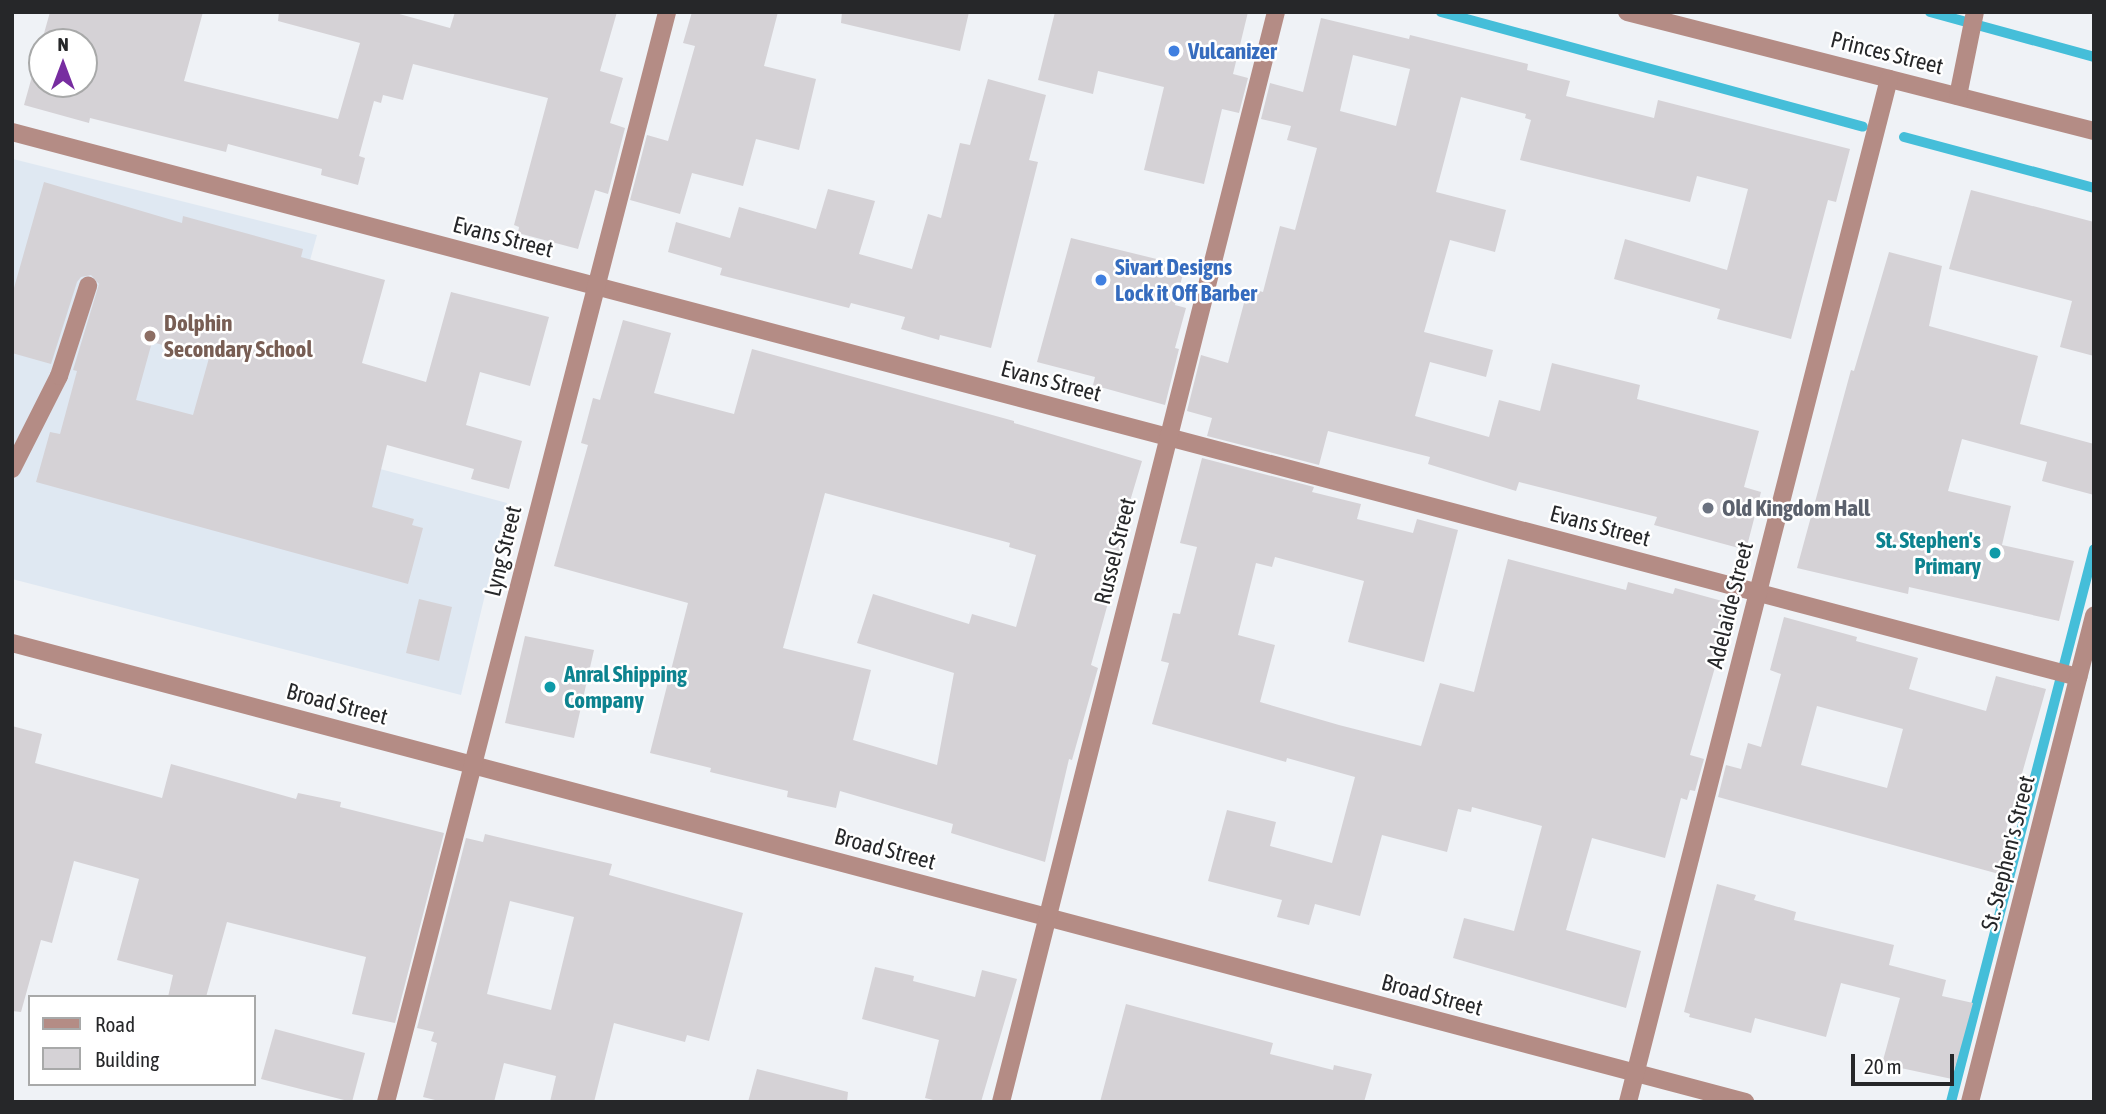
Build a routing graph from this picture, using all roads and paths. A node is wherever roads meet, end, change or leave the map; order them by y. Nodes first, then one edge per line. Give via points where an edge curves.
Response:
1 (667, 12) edge
2 (1276, 12) edge
3 (1627, 12) edge
4 (1975, 12) edge
5 (1889, 79) junction
6 (1958, 96) junction
7 (2094, 131) edge
8 (12, 132) edge
9 (88, 286) dead end
10 (596, 287) junction
11 (1169, 437) junction
12 (12, 469) edge
13 (1758, 593) junction
14 (2094, 616) edge
15 (12, 643) edge
16 (2078, 677) junction
17 (473, 766) junction
18 (1047, 919) junction
19 (1636, 1073) junction
20 (386, 1102) edge
21 (1001, 1102) edge
22 (1628, 1102) edge
23 (1745, 1102) edge
24 (1970, 1102) edge

1 - 10 street, Lyng Street
2 - 11 street, Russel Street
3 - 5 street, Princes Street
4 - 6 street
5 - 6 street, Princes Street
5 - 13 street, Adelaide Street
6 - 7 street, Princes Street
8 - 10 street, Evans Street
9 - 12 street via 59,376
10 - 11 street, Evans Street
10 - 17 street, Lyng Street
11 - 13 street, Evans Street
11 - 18 street, Russel Street
13 - 16 street, Evans Street
13 - 19 street, Adelaide Street
14 - 16 street, St. Stephen's Street
15 - 17 street, Broad Street
16 - 24 street, St. Stephen's Street
17 - 18 street, Broad Street
17 - 20 street, Lyng Street
18 - 19 street, Broad Street
18 - 21 street, Russel Street
19 - 22 street, Adelaide Street
19 - 23 street, Broad Street

